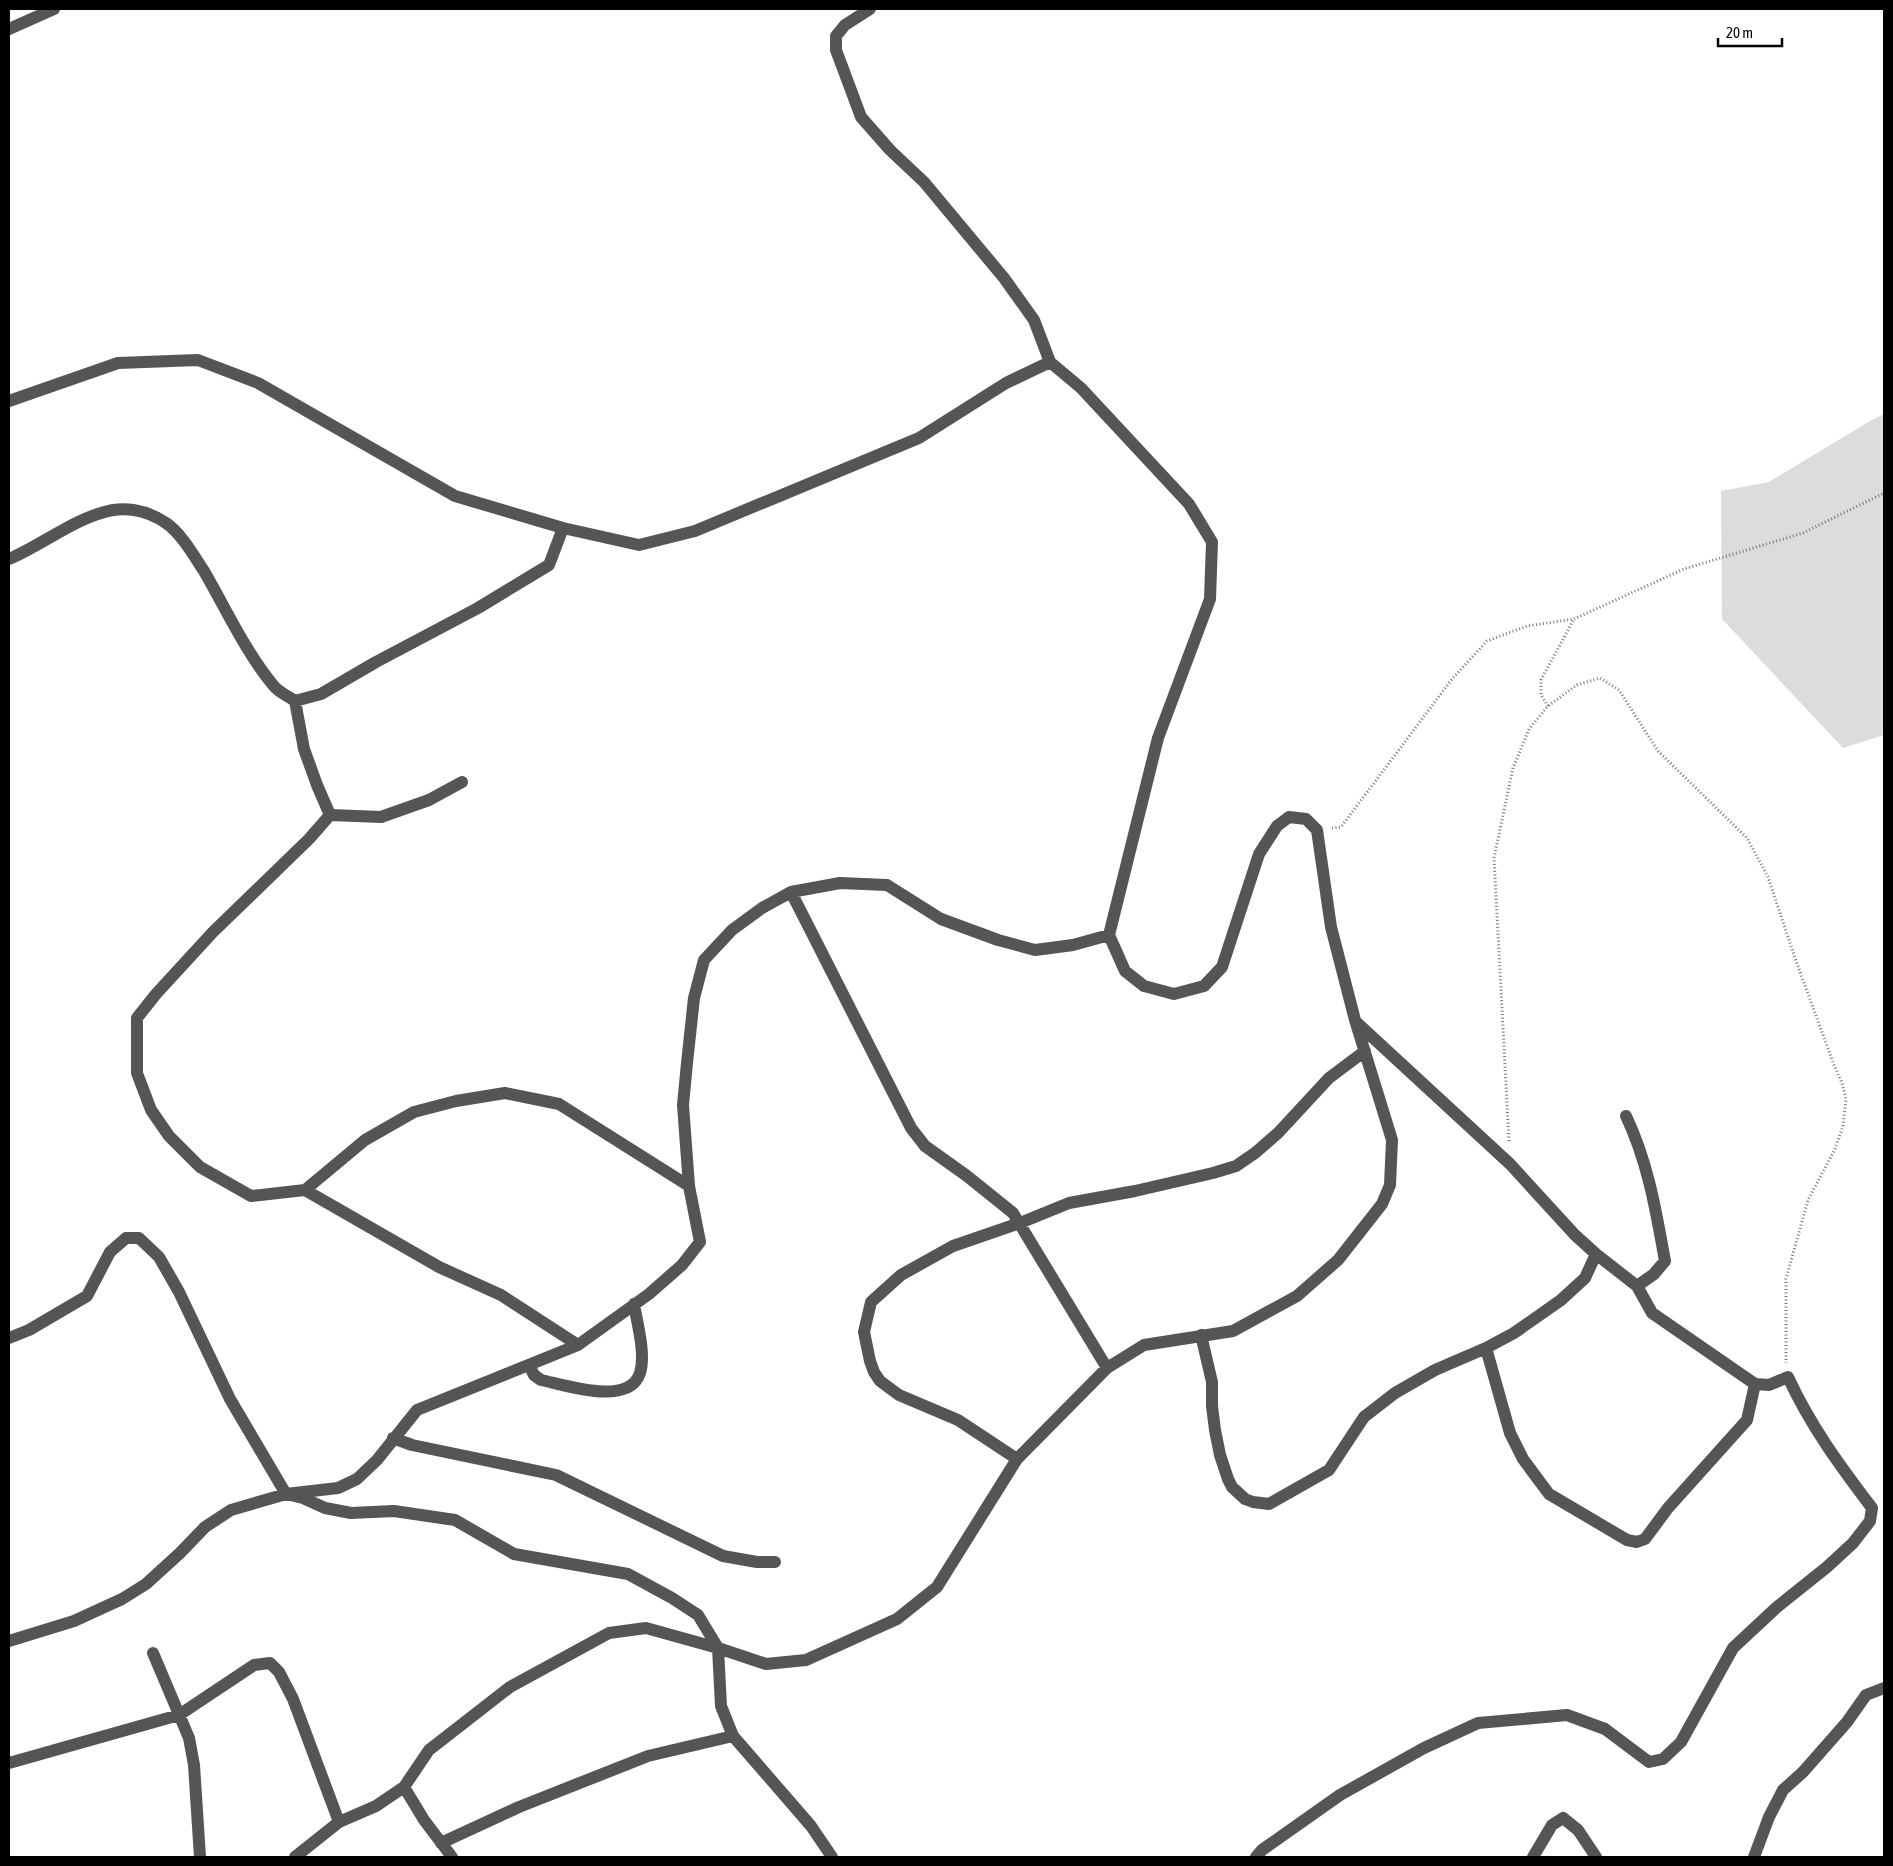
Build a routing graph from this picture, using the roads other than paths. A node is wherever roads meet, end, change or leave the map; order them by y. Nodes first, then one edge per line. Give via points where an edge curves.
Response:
1 (54, 9) edge
2 (870, 9) edge
3 (9, 29) edge
4 (1050, 362) junction
5 (9, 401) edge
6 (563, 528) junction
7 (9, 559) edge
8 (294, 701) junction
9 (462, 782) dead end
10 (330, 815) junction
11 (791, 892) junction
12 (1109, 935) junction
13 (1355, 1020) junction
14 (1365, 1050) junction
15 (1626, 1116) dead end
16 (689, 1186) junction
17 (305, 1190) junction
18 (1020, 1223) junction
19 (1596, 1254) junction
20 (1637, 1286) junction
21 (634, 1304) junction
22 (1201, 1335) junction
23 (9, 1338) edge
24 (578, 1345) junction
25 (1486, 1348) junction
26 (528, 1365) junction
27 (1107, 1368) junction
28 (1755, 1384) junction
29 (394, 1438) junction
30 (1018, 1459) junction
31 (286, 1494) junction
32 (775, 1562) dead end
33 (9, 1641) edge
34 (718, 1648) junction
35 (152, 1653) dead end
36 (1884, 1688) edge
37 (179, 1715) junction
38 (733, 1736) junction
39 (9, 1763) edge
40 (404, 1787) junction
41 (339, 1822) junction
42 (441, 1843) junction
43 (200, 1857) edge
44 (295, 1857) edge
45 (452, 1857) edge
46 (832, 1857) edge
47 (1256, 1857) edge
48 (1533, 1857) edge
49 (1596, 1857) edge
50 (1754, 1857) edge

1 - 3 street
2 - 4 street via 845,25 836,36 836,50 861,117 924,182 1004,278 1034,320
4 - 6 street via 1006,383 919,438 695,531 639,545
4 - 12 street via 1081,388 1189,504 1212,542 1210,599 1158,738
5 - 6 street via 118,363 198,360 258,383 455,496
6 - 8 street via 549,565 321,694
7 - 8 street via 101,512 125,508 167,524 190,550 274,687
8 - 10 street via 304,749
9 - 10 street via 429,800 381,817
10 - 17 street via 212,932 137,1018 137,1073 151,1110 169,1136 200,1167 251,1196
11 - 12 street via 840,883 887,885 941,919 1035,950 1073,945
11 - 16 street via 732,930 704,960 694,998 683,1105
11 - 18 street via 912,1128 926,1146 1013,1213
12 - 13 street via 1126,971 1144,986 1174,994 1204,986 1222,966 1259,854 1277,826 1289,817 1306,819 1316,830 1331,926
13 - 14 street
13 - 19 street via 1510,1164
14 - 18 street via 1329,1078 1256,1153 1236,1166 1135,1191 1069,1203
14 - 22 street via 1392,1140 1390,1185 1382,1204 1338,1260 1297,1296 1233,1331
15 - 20 street via 1638,1141 1654,1197 1664,1261 1654,1274
16 - 17 street via 559,1104 505,1093 414,1112 365,1140
16 - 21 street via 700,1242 682,1265
17 - 24 street via 439,1267 501,1294
18 - 27 street
18 - 30 street via 953,1246 901,1275 871,1302 864,1332 874,1372 889,1389 958,1420
19 - 20 street
19 - 25 street via 1585,1278 1561,1300 1530,1323
20 - 28 street via 1652,1313
21 - 24 street
21 - 26 street via 642,1355 640,1374 626,1388 618,1392 600,1392 541,1380
22 - 25 street via 1212,1382 1214,1430 1228,1479 1245,1499 1261,1504 1269,1504 1329,1470 1364,1417 1395,1393 1435,1370
22 - 27 street via 1144,1345
23 - 31 street via 87,1296 110,1252 126,1238 139,1238 159,1257 230,1398
24 - 26 street
25 - 28 street via 1510,1433 1523,1459 1550,1494 1627,1540 1638,1542 1645,1539 1668,1508 1747,1420
26 - 29 street via 417,1410
27 - 30 street
28 - 47 street via 1769,1385 1788,1377 1800,1404 1832,1455 1872,1508 1870,1521 1853,1543 1776,1607 1733,1648 1681,1742 1663,1758 1649,1762 1605,1730 1567,1715 1478,1723 1424,1748 1340,1796
29 - 31 street via 357,1479 338,1488
29 - 32 street via 412,1445 556,1475 723,1556
30 - 34 street via 937,1587 897,1619 806,1660 766,1664
31 - 33 street via 231,1510 205,1527 146,1584 122,1599 74,1621
31 - 34 street via 324,1508 351,1513 394,1511 455,1520 514,1554 628,1574 698,1615
34 - 38 street via 721,1706
34 - 40 street via 646,1628 609,1633 510,1687 429,1750
35 - 37 street
36 - 50 street via 1866,1696 1847,1722 1782,1790
37 - 39 street
37 - 41 street via 254,1664 270,1664 279,1672 293,1699
37 - 43 street via 189,1738 194,1765
38 - 42 street via 648,1756 519,1807
38 - 46 street via 811,1826
40 - 41 street via 376,1806
40 - 42 street
41 - 44 street
42 - 45 street
48 - 49 street via 1552,1825 1563,1818 1578,1830

